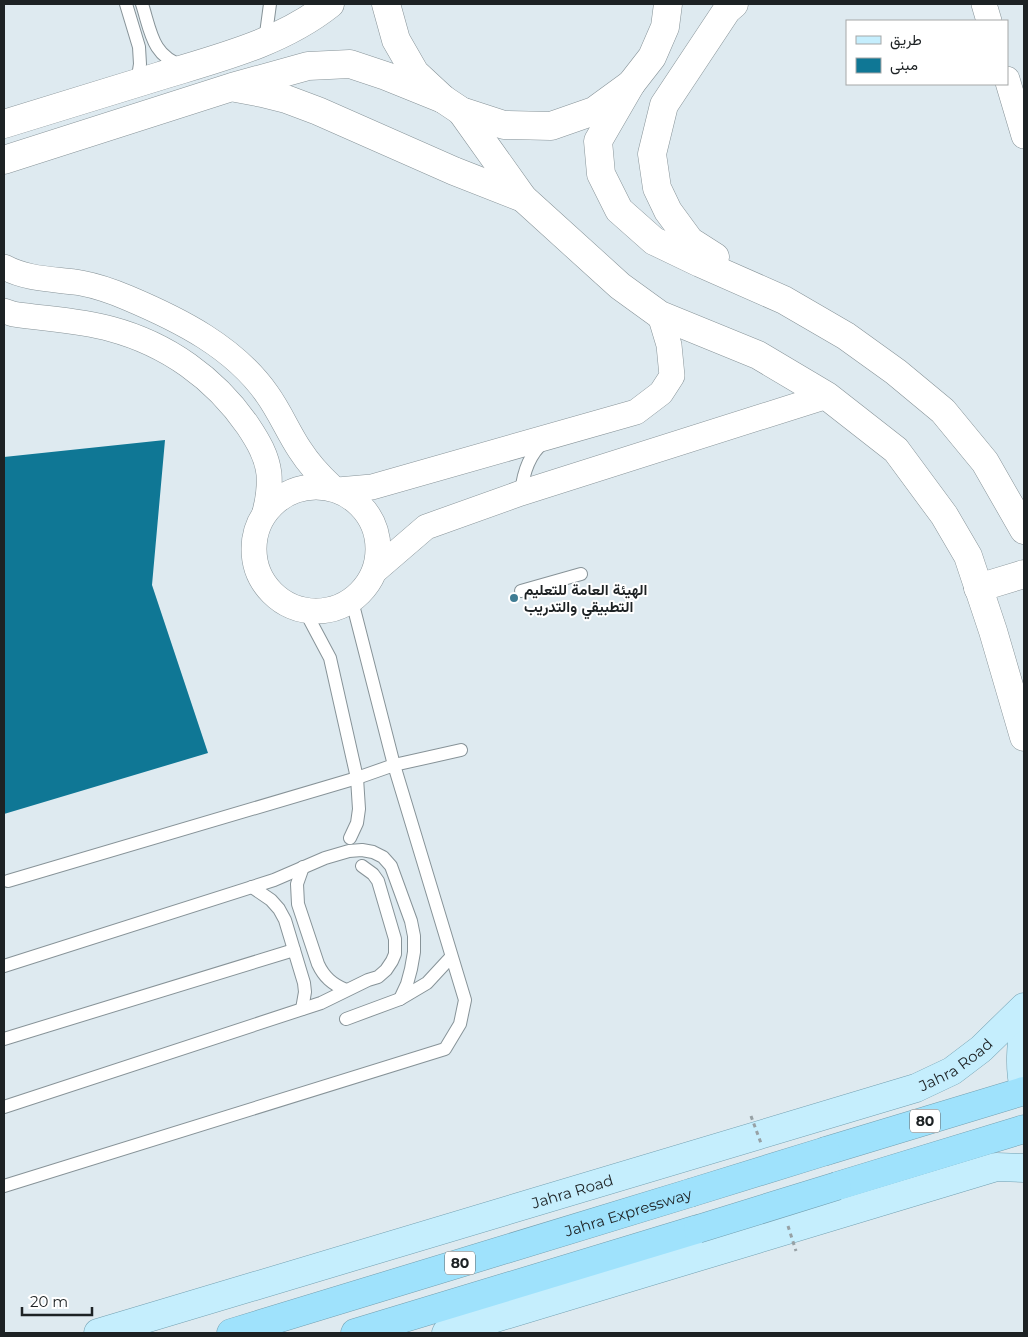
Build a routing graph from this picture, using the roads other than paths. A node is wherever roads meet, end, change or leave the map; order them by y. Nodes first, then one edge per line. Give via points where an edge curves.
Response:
1 (126, 4) edge
2 (142, 4) edge
3 (270, 4) edge
4 (330, 4) edge
5 (386, 4) edge
6 (734, 4) edge
7 (984, 4) edge
8 (670, 11) edge
9 (989, 20) edge
10 (264, 42) junction
11 (188, 68) junction
12 (1008, 82) edge
13 (137, 83) junction
14 (632, 84) junction
15 (232, 88) junction
16 (452, 105) junction
17 (4, 124) edge
18 (1024, 136) edge
19 (4, 160) edge
20 (524, 198) junction
21 (4, 267) edge
22 (784, 300) junction
23 (4, 311) edge
24 (660, 315) junction
25 (827, 396) junction
26 (552, 436) junction
27 (335, 489) junction
28 (521, 493) junction
29 (265, 512) junction
30 (1024, 530) edge
31 (376, 570) junction
32 (581, 574) dead end
33 (1024, 574) edge
34 (978, 588) junction
35 (521, 591) dead end
36 (352, 601) junction
37 (305, 610) junction
38 (1024, 737) edge
39 (461, 750) dead end
40 (394, 765) junction
41 (356, 778) junction
42 (350, 838) dead end
43 (362, 866) dead end
44 (303, 867) junction
45 (8, 881) dead end
46 (252, 887) junction
47 (294, 950) junction
48 (451, 957) junction
49 (4, 966) edge
50 (346, 990) junction
51 (400, 999) junction
52 (1024, 1007) edge
53 (302, 1009) junction
54 (346, 1018) dead end
55 (1024, 1025) edge
56 (4, 1039) edge
57 (1024, 1090) edge
58 (4, 1107) edge
59 (1024, 1129) edge
60 (1024, 1168) edge
61 (4, 1186) edge
62 (98, 1333) edge
63 (231, 1333) edge
64 (355, 1333) edge
65 (446, 1333) edge

1 - 13 lane via 139,47
2 - 11 lane via 159,52
3 - 10 lane
4 - 10 street via 298,26
5 - 16 street via 396,40 416,72
6 - 22 street via 664,105 652,154 657,188 668,211 690,241
7 - 9 street
8 - 14 street via 652,57
10 - 11 street
11 - 13 street
12 - 18 street
13 - 17 street
14 - 16 street via 594,111 551,126 504,125
14 - 22 street via 598,141 601,174 619,210 654,241
15 - 16 street via 308,66 350,64
15 - 19 street
15 - 20 street via 286,99 318,111
16 - 20 street
20 - 24 street via 620,286
21 - 27 street via 29,277 83,284 122,296 160,311 222,348 267,393 300,450
22 - 30 street via 846,336 943,411 984,462
23 - 29 street via 110,328 147,342 194,368 238,412 262,449 269,474
24 - 25 street via 758,355
24 - 26 street via 672,376 661,393 636,412
25 - 28 street
25 - 34 street via 896,450 944,514 968,556
26 - 27 street via 372,487
26 - 28 lane via 532,455 524,473
27 - 29 street via 313,486 295,490 278,499
27 - 31 street via 356,500 369,514 377,531 380,551
28 - 31 street via 426,528
29 - 37 street via 256,531 254,552 258,572 269,590 285,603
31 - 36 street
32 - 35 lane
33 - 34 street
34 - 38 street
36 - 37 street via 329,610
36 - 40 lane
37 - 41 lane via 330,658
39 - 40 lane
40 - 41 lane
40 - 48 lane
41 - 42 lane via 359,809
41 - 45 lane
43 - 50 lane via 378,881 395,939 395,954 378,977
44 - 46 lane
44 - 50 lane via 297,884 298,904 318,964 328,980
44 - 51 lane via 349,851 362,850 383,857 391,866 414,936 411,968
46 - 47 lane via 279,909
46 - 49 lane
47 - 53 lane via 304,983
47 - 56 lane
48 - 51 lane via 427,983
48 - 61 lane via 465,1000 460,1024 445,1049
50 - 53 lane
51 - 54 lane
52 - 62 main road, Jahra Road via 981,1049 952,1071 916,1088
53 - 58 lane
55 - 57 main road via 1020,1050
57 - 63 highway, Jahra Expressway / 80, bridge
59 - 64 highway, 80, bridge
60 - 65 main road via 996,1167

